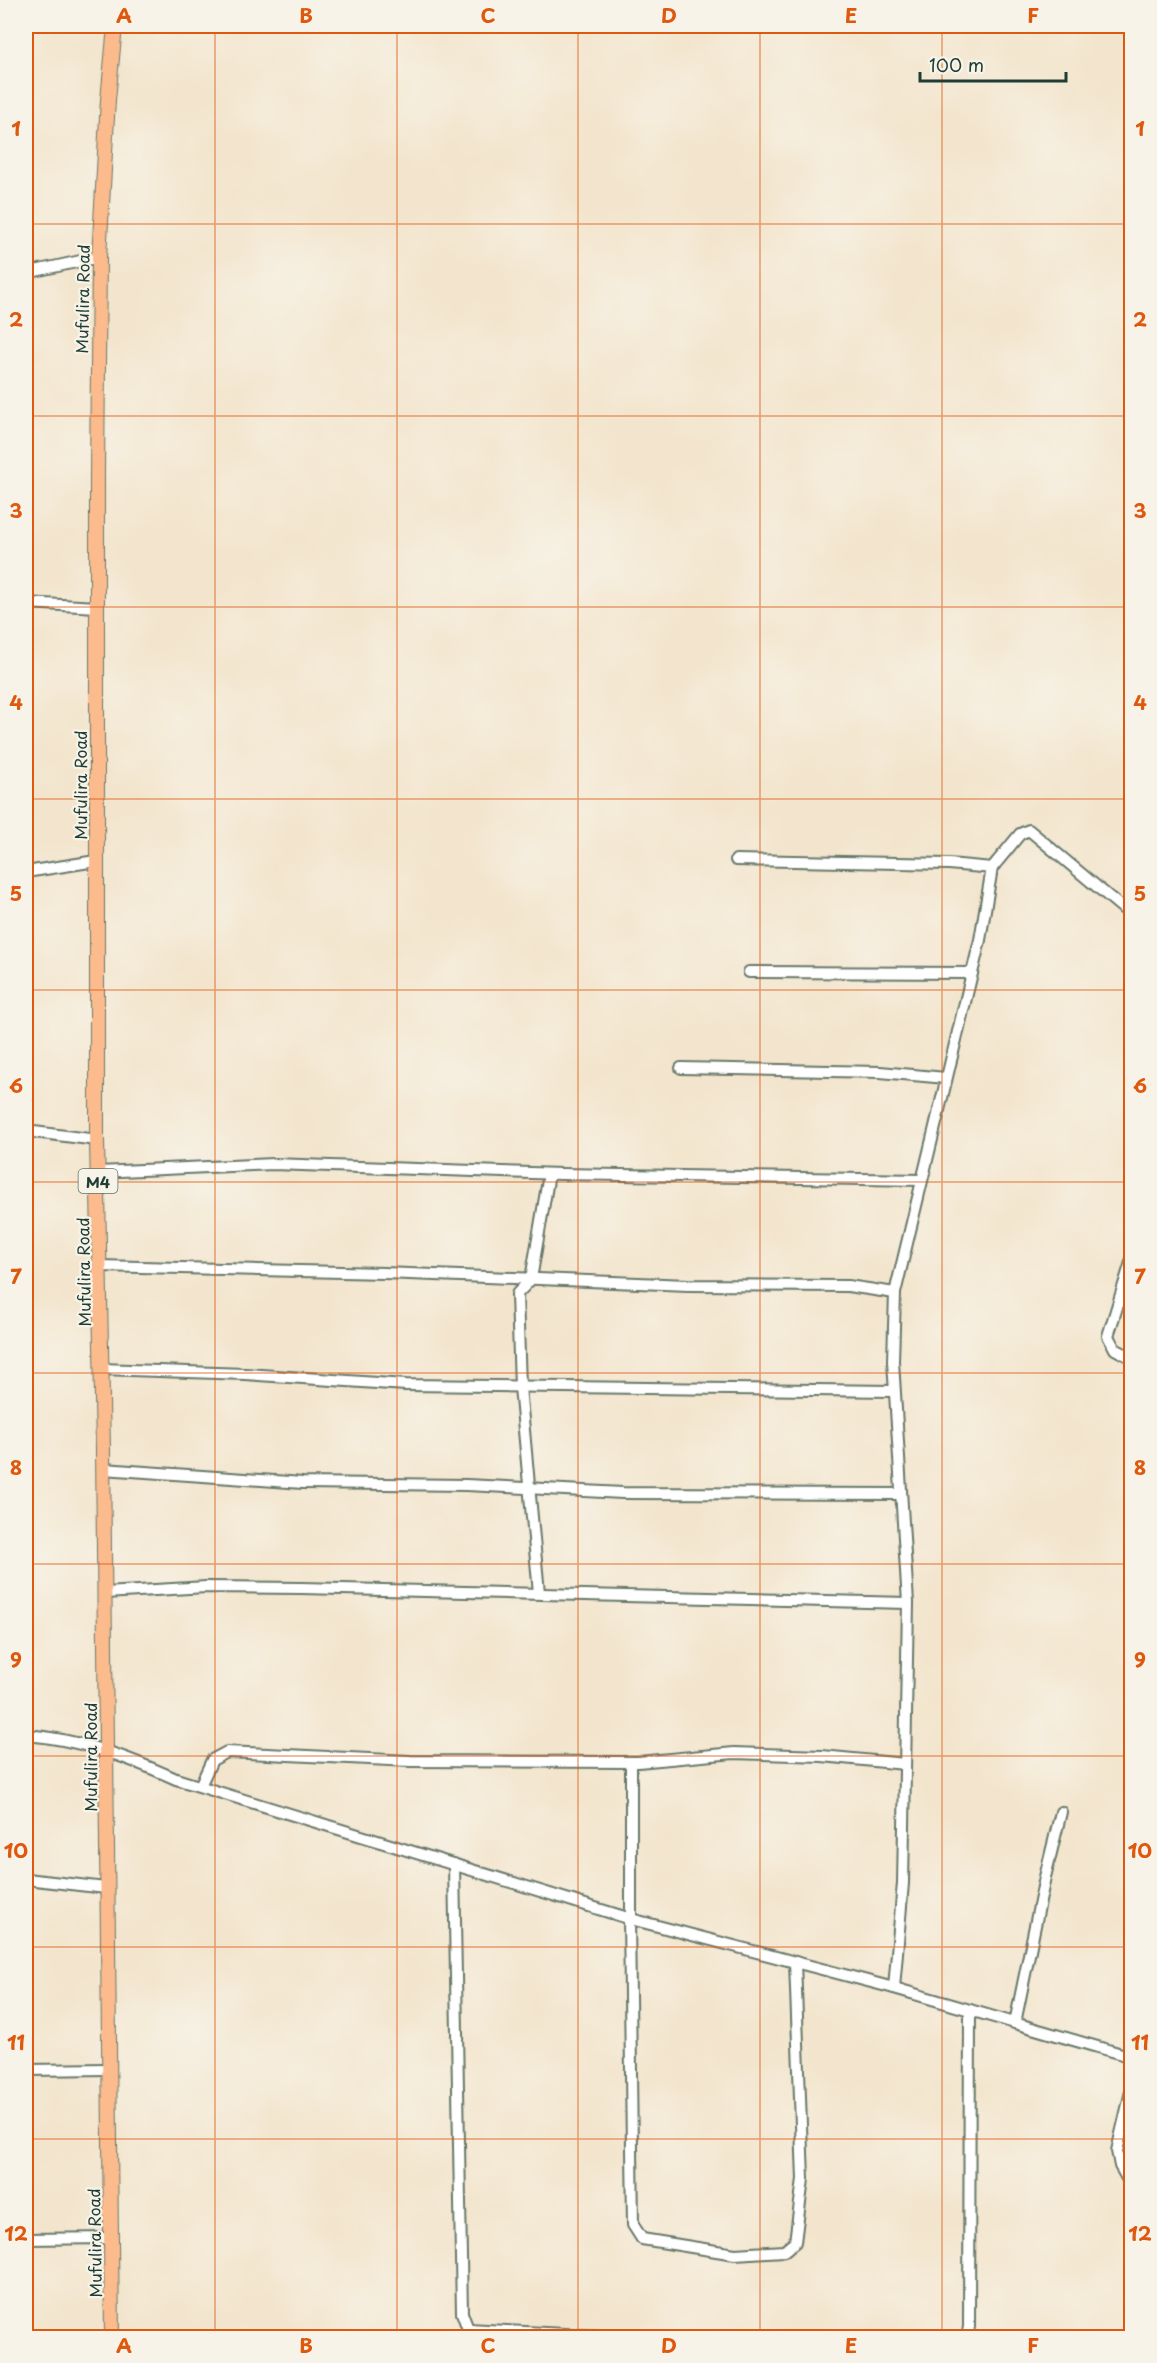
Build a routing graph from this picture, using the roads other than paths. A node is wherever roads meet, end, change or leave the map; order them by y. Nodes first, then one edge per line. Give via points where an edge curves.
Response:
1 (115, 26) edge
2 (99, 257) junction
3 (26, 273) edge
4 (26, 603) edge
5 (97, 607) junction
6 (736, 860) dead end
7 (96, 861) junction
8 (992, 868) junction
9 (26, 872) edge
10 (1131, 916) edge
11 (749, 972) dead end
12 (972, 973) junction
13 (681, 1068) dead end
14 (946, 1078) junction
15 (26, 1131) edge
16 (97, 1140) junction
17 (98, 1172) junction
18 (549, 1174) junction
19 (922, 1180) junction
20 (1131, 1259) edge
21 (99, 1266) junction
22 (531, 1279) junction
23 (895, 1293) junction
24 (1131, 1358) edge
25 (101, 1369) junction
26 (520, 1387) junction
27 (894, 1391) junction
28 (103, 1469) junction
29 (530, 1488) junction
30 (901, 1494) junction
31 (105, 1593) junction
32 (538, 1593) junction
33 (908, 1603) junction
34 (26, 1735) edge
35 (106, 1750) junction
36 (631, 1762) junction
37 (905, 1764) junction
38 (200, 1786) junction
39 (1061, 1812) dead end
40 (454, 1864) junction
41 (26, 1879) edge
42 (106, 1888) junction
43 (630, 1919) junction
44 (795, 1962) junction
45 (894, 1988) junction
46 (970, 2010) junction
47 (1015, 2023) junction
48 (1131, 2057) edge
49 (109, 2069) junction
50 (26, 2070) edge
51 (1131, 2087) edge
52 (1131, 2187) edge
53 (111, 2238) junction
54 (26, 2239) edge
55 (489, 2334) edge
56 (112, 2337) edge
57 (644, 2337) edge
58 (967, 2337) edge

1 - 2 main road, Mufulira Road / M4
2 - 3 street
2 - 5 main road, Mufulira Road / M4
4 - 5 street
5 - 7 main road, Mufulira Road / M4
6 - 8 street
7 - 9 street
7 - 16 main road, Mufulira Road / M4
8 - 10 street via 1020,834 1029,830
8 - 12 street
11 - 12 street
12 - 14 street
13 - 14 street via 880,1072
14 - 19 street
15 - 16 street
16 - 17 main road, Mufulira Road / M4
17 - 18 street via 273,1164
17 - 21 main road, Mufulira Road / M4
18 - 19 street
18 - 22 street
19 - 23 street
20 - 24 street via 1108,1336 1115,1350
21 - 22 street
21 - 25 main road, Mufulira Road / M4
22 - 23 street via 848,1286
22 - 26 street via 517,1294
23 - 27 street
25 - 26 street
25 - 28 main road, Mufulira Road / M4
26 - 27 street
26 - 29 street
27 - 30 street
28 - 29 street via 303,1483
28 - 31 main road, Mufulira Road / M4
29 - 30 street via 623,1493
29 - 32 street
30 - 33 street
31 - 32 street via 206,1587
31 - 35 main road, Mufulira Road / M4
32 - 33 street
33 - 37 street
34 - 35 street
35 - 38 street
35 - 42 main road, Mufulira Road / M4
36 - 37 street via 734,1753
36 - 38 street via 410,1761 227,1752 212,1760
36 - 43 street
37 - 45 street via 903,1883
38 - 40 street
39 - 47 street
40 - 43 street
40 - 55 street via 462,2313 468,2329
41 - 42 street
42 - 49 main road, Mufulira Road / M4
43 - 44 street
43 - 44 street via 633,2224 642,2239 735,2254 784,2252 795,2242 803,2179
44 - 45 street
45 - 46 street
46 - 47 street
46 - 58 street
47 - 48 street
49 - 50 street
49 - 53 main road, Mufulira Road / M4
51 - 52 street via 1117,2151
53 - 54 street
53 - 56 main road, Mufulira Road / M4
55 - 57 street

